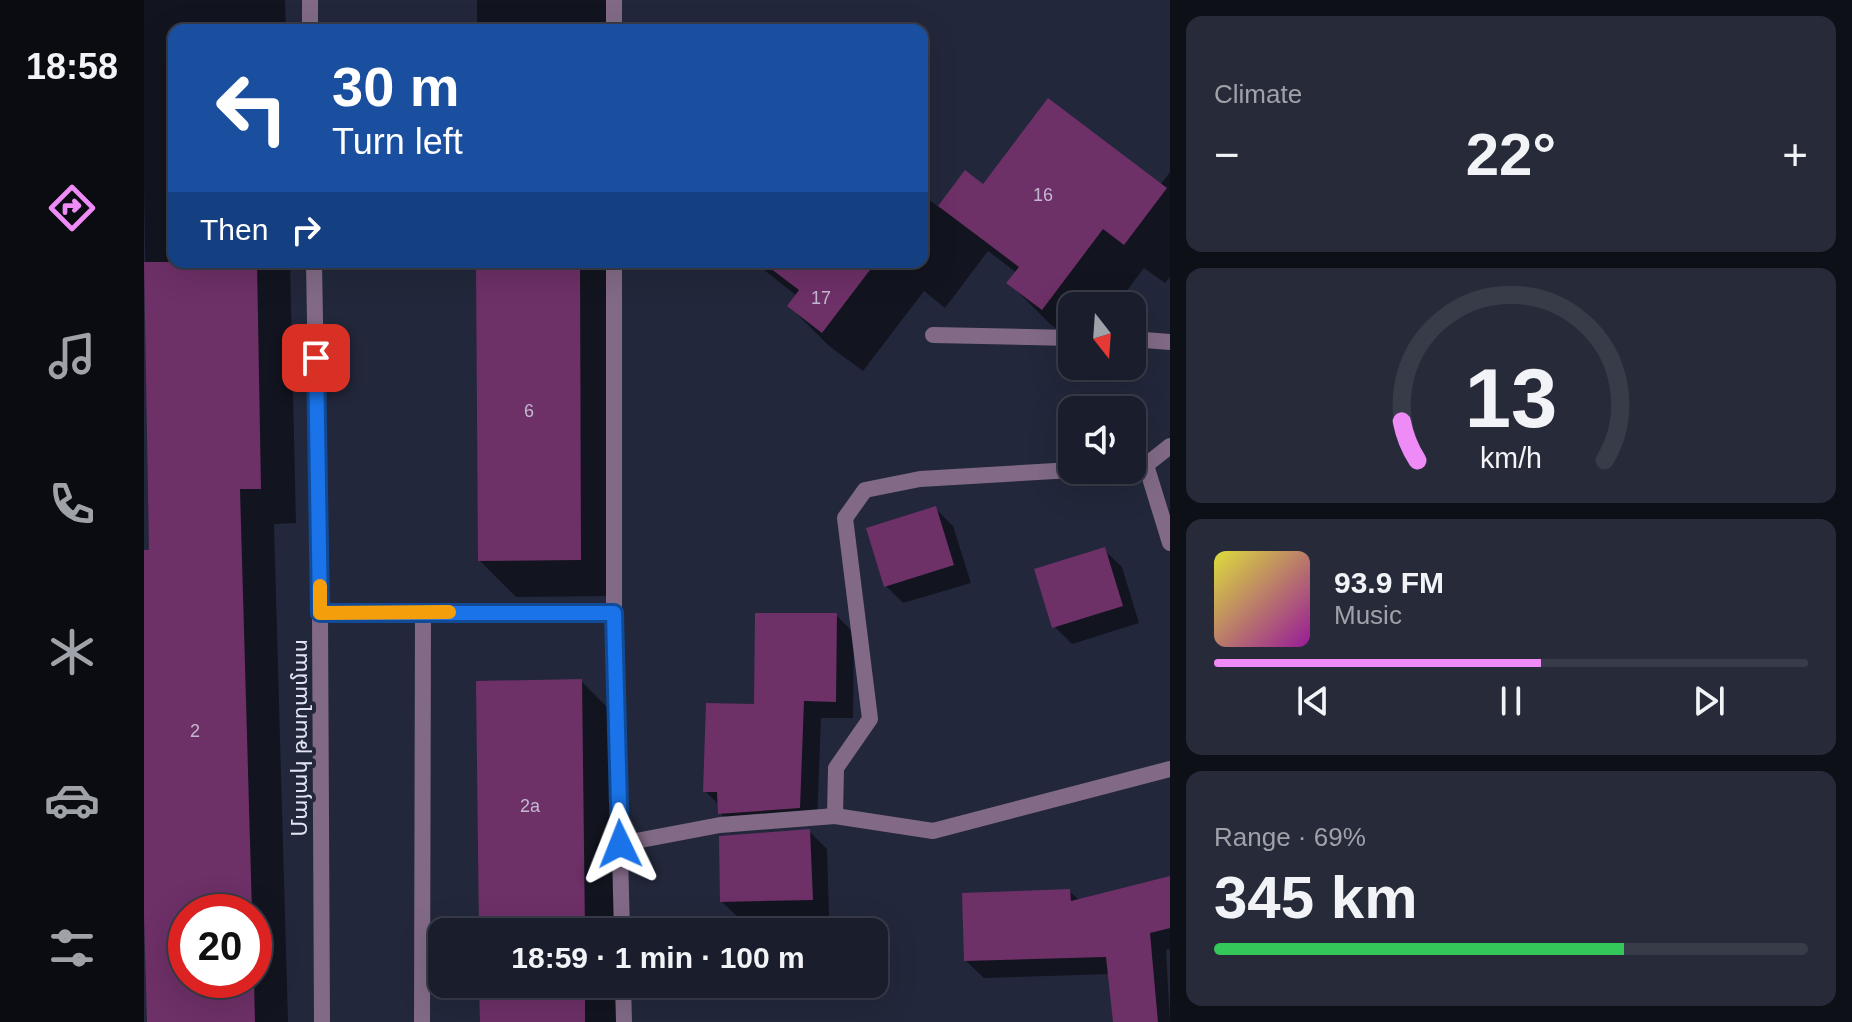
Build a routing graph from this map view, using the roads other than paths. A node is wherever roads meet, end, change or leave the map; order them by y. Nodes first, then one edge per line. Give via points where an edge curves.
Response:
1 (310, 0) edge
2 (614, 0) edge
3 (310, 24) edge
4 (614, 24) edge
5 (314, 268) edge
6 (614, 268) edge
7 (933, 335) dead end
8 (1058, 338) edge
9 (1146, 340) edge
10 (1170, 342) edge
11 (1170, 446) edge
12 (1146, 461) edge
13 (1058, 471) edge
14 (1146, 483) edge
15 (1170, 543) edge
16 (423, 612) junction
17 (320, 613) junction
18 (614, 613) junction
19 (1170, 769) edge
20 (835, 816) junction
21 (620, 844) junction
22 (622, 918) edge
23 (623, 998) edge
24 (322, 1022) edge
25 (422, 1022) edge
26 (624, 1022) edge

1 - 3 street
2 - 4 street
5 - 17 street, Մայակ թաղամաս
6 - 18 street
7 - 8 street
9 - 10 street
11 - 12 street
13 - 20 street via 920,479 865,490 845,518 870,719 836,768
14 - 15 street
16 - 17 street
16 - 18 street
16 - 25 street
17 - 24 street, Մայակ թաղամաս
18 - 21 street
19 - 20 street via 933,831
20 - 21 street via 720,825
21 - 22 street
23 - 26 street

